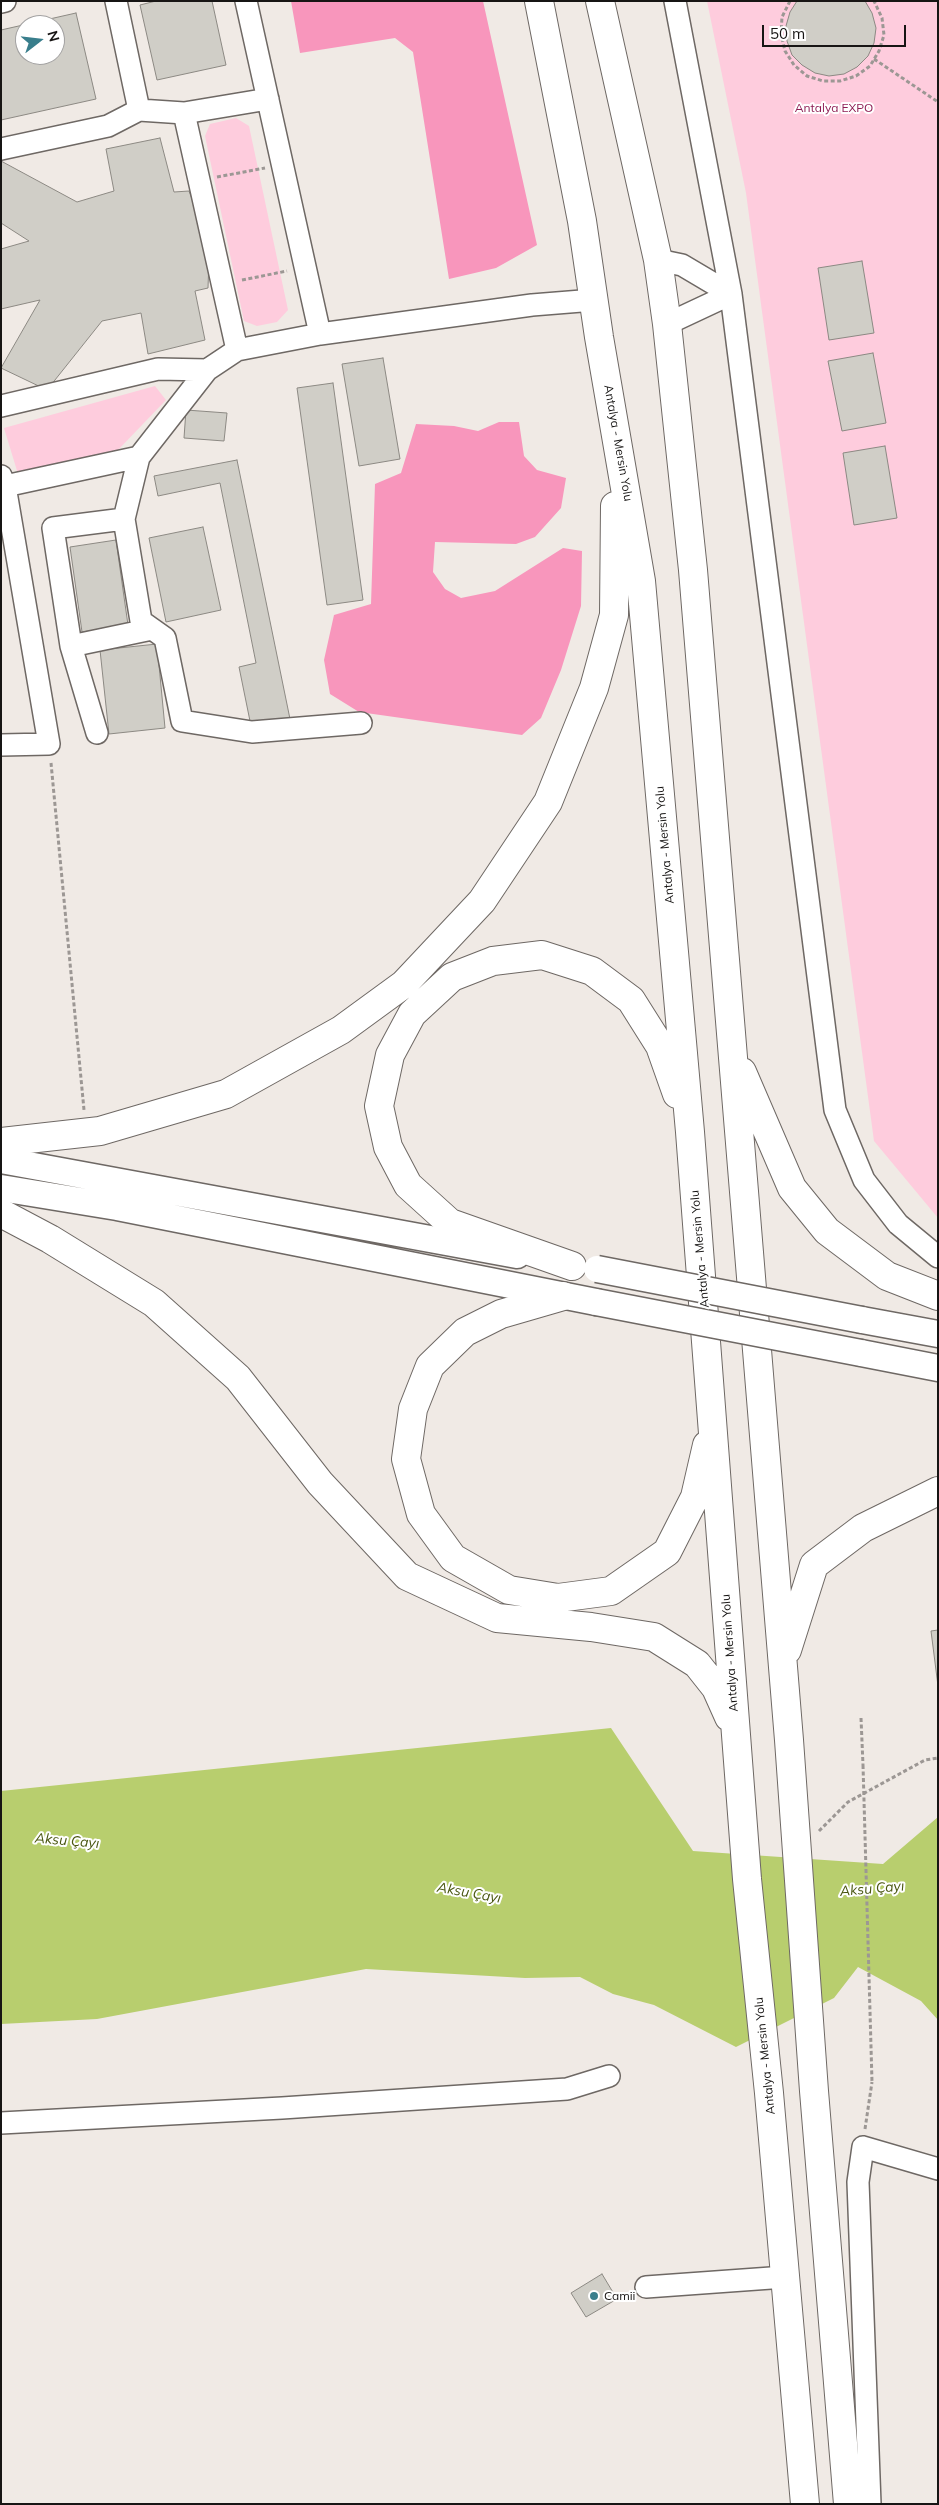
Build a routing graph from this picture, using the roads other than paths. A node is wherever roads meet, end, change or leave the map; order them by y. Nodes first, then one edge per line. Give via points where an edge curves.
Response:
1 (116, 1) edge
2 (246, 1) edge
3 (539, 1) edge
4 (600, 1) edge
5 (675, 1) edge
6 (268, 99) junction
7 (139, 110) junction
8 (184, 113) junction
9 (1, 148) edge
10 (658, 260) junction
11 (731, 294) junction
12 (594, 300) junction
13 (667, 324) junction
14 (320, 334) junction
15 (237, 350) junction
16 (207, 370) junction
17 (1, 406) edge
18 (614, 412) junction
19 (138, 457) junction
20 (3, 481) edge
21 (124, 519) junction
22 (152, 629) junction
23 (71, 646) junction
24 (361, 723) dead end
25 (98, 733) dead end
26 (1, 745) edge
27 (732, 1048) junction
28 (690, 1132) junction
29 (1, 1142) edge
30 (1, 1160) edge
31 (1, 1188) edge
32 (1, 1213) edge
33 (938, 1257) edge
34 (584, 1267) junction
35 (563, 1296) junction
36 (938, 1296) edge
37 (938, 1334) edge
38 (938, 1368) edge
39 (713, 1416) junction
40 (938, 1491) edge
41 (783, 1663) junction
42 (736, 1735) junction
43 (609, 2076) dead end
44 (1, 2123) edge
45 (938, 2169) edge
46 (785, 2277) junction
47 (646, 2287) dead end
48 (805, 2504) edge
49 (848, 2504) edge
50 (870, 2504) edge

1 - 7 street
2 - 6 street
3 - 12 highway, Antalya - Mersin Yolu
4 - 10 highway
5 - 11 street
6 - 8 street
6 - 14 street
7 - 8 street
7 - 9 street via 108,126
8 - 15 street
10 - 11 street via 682,265
10 - 13 highway
11 - 13 street
11 - 33 street via 835,1110 864,1180 898,1224
12 - 14 street
12 - 18 highway, Antalya - Mersin Yolu
13 - 27 highway via 693,570
14 - 15 street
15 - 16 street
16 - 17 street via 158,369
16 - 19 street
18 - 28 highway, Antalya - Mersin Yolu via 641,581
18 - 29 highway via 614,615 594,688 548,802 482,901 404,984 341,1030 226,1094 100,1131
19 - 20 street
19 - 21 street
20 - 26 street via 49,744
21 - 22 street via 141,621
21 - 23 street via 53,528
22 - 23 street
22 - 24 street via 165,638 182,721 252,732
23 - 25 street
27 - 36 highway via 792,1188 827,1231 887,1276
27 - 41 highway
28 - 34 highway via 655,1038 632,1000 592,971 542,955 493,961 452,977 412,1014 390,1055 379,1106 388,1147 408,1185 450,1223
28 - 39 highway, Antalya - Mersin Yolu
30 - 34 main road
31 - 35 main road via 117,1207
32 - 42 highway via 154,1303 238,1378 320,1482 407,1576 497,1618 654,1637 697,1664 716,1688
34 - 37 main road, bridge
35 - 38 main road, bridge
35 - 39 highway via 501,1314 465,1332 430,1366 413,1409 406,1460 421,1514 453,1558 509,1590 558,1598 611,1591 666,1552 696,1497
39 - 42 highway, Antalya - Mersin Yolu
40 - 41 highway via 863,1528 814,1565
41 - 49 highway
42 - 46 highway, Antalya - Mersin Yolu
43 - 44 street via 567,2089
45 - 50 street via 862,2147 858,2182
46 - 47 street
46 - 48 highway, Antalya - Mersin Yolu

